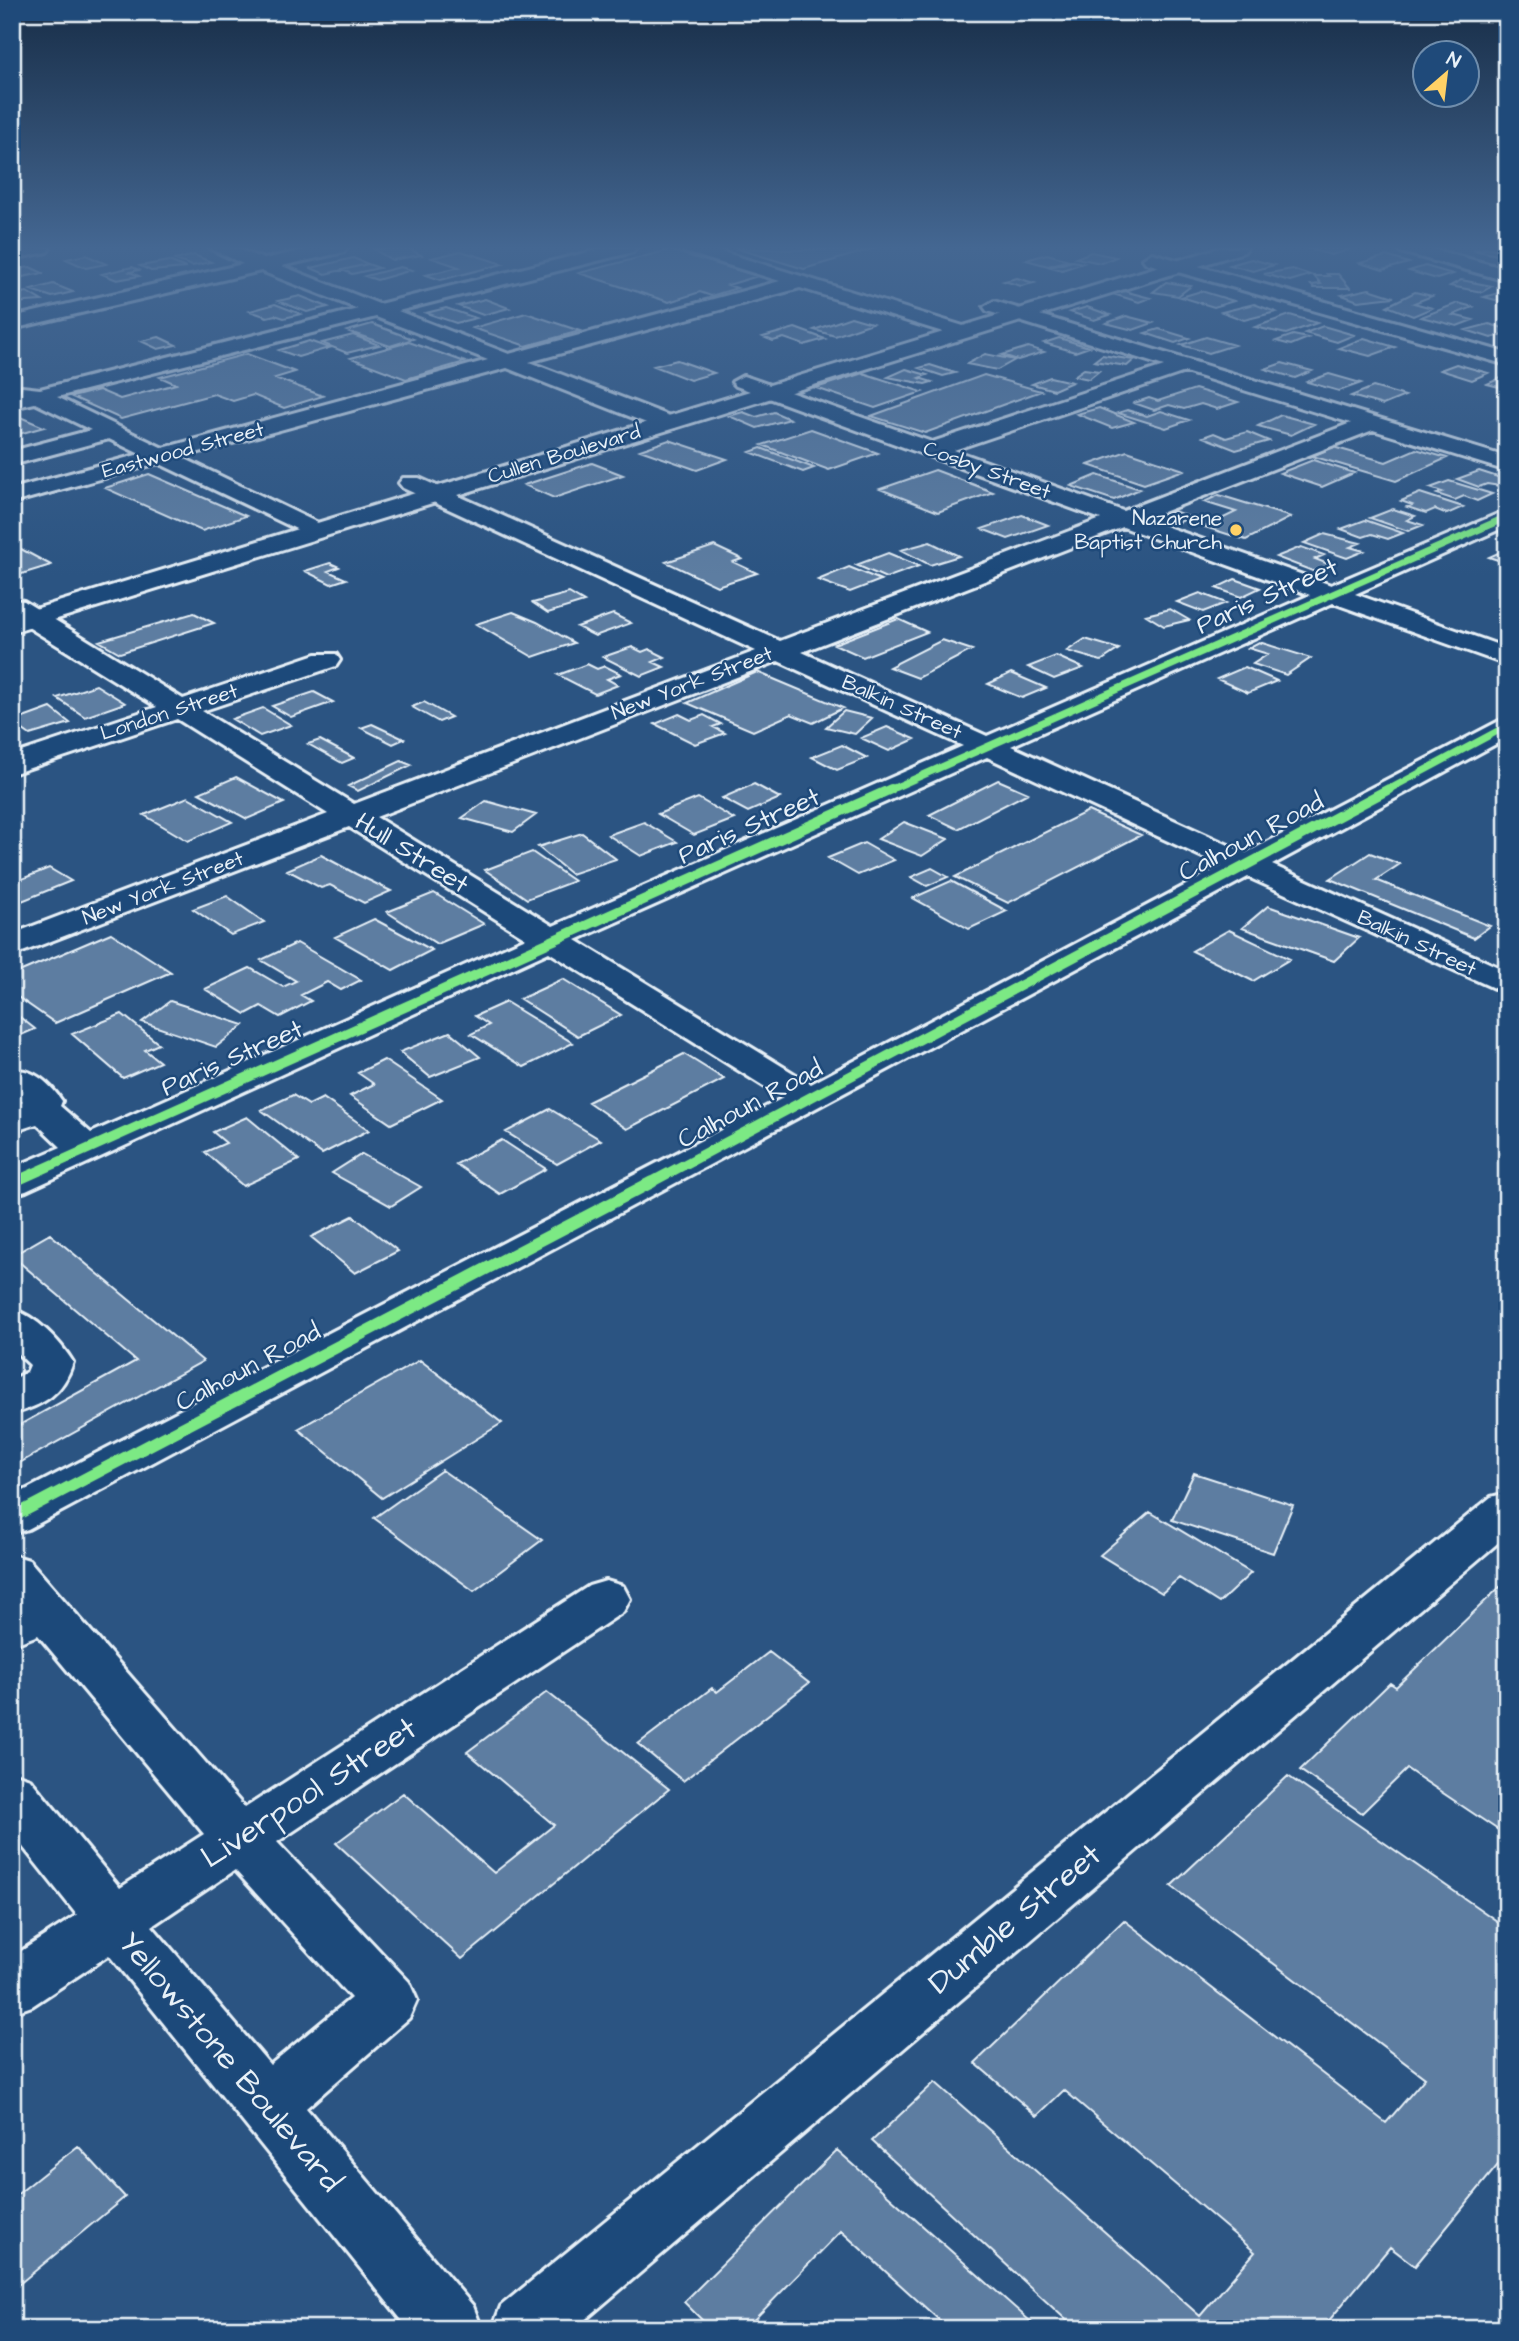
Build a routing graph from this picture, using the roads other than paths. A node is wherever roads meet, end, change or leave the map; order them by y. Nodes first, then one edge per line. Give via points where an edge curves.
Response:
1 (193, 357) edge
2 (504, 357) edge
3 (521, 357) edge
4 (827, 357) edge
5 (880, 357) edge
6 (1155, 357) edge
7 (511, 360) junction
8 (1183, 366) junction
9 (743, 382) junction
10 (12, 383) edge
11 (769, 391) junction
12 (37, 396) junction
13 (12, 402) edge
14 (641, 413) junction
15 (667, 423) junction
16 (1373, 423) junction
17 (111, 432) junction
18 (932, 450) junction
19 (161, 456) junction
20 (12, 458) edge
21 (1507, 464) edge
22 (424, 488) junction
23 (12, 496) edge
24 (1507, 517) edge
25 (1121, 518) junction
26 (293, 520) junction
27 (313, 530) junction
28 (1328, 593) junction
29 (18, 615) edge
30 (777, 650) junction
31 (1507, 657) edge
32 (326, 660) dead end
33 (177, 709) junction
34 (1507, 726) edge
35 (988, 746) junction
36 (12, 765) edge
37 (352, 816) junction
38 (1247, 865) junction
39 (551, 939) junction
40 (12, 946) edge
41 (1507, 984) edge
42 (12, 1084) edge
43 (810, 1099) junction
44 (27, 1115) edge
45 (86, 1149) junction
46 (12, 1183) edge
47 (16, 1332) edge
48 (12, 1399) edge
49 (1507, 1509) edge
50 (12, 1517) edge
51 (12, 1572) edge
52 (606, 1599) dead end
53 (28, 1618) edge
54 (12, 1794) edge
55 (240, 1839) junction
56 (114, 1922) junction
57 (12, 1988) edge
58 (268, 2104) junction
59 (450, 2329) edge
60 (524, 2329) edge

1 - 12 street
2 - 7 street
3 - 7 street, Eastwood Street
4 - 9 street, Cullen Boulevard
5 - 11 street, Cullen Boulevard
6 - 8 street
7 - 14 street
7 - 19 street, Eastwood Street
8 - 16 street
8 - 18 street
9 - 11 street, Cosby Street
9 - 14 street, Cullen Boulevard
10 - 12 street
11 - 15 street, Cullen Boulevard
11 - 18 street, Cosby Street
12 - 13 street
12 - 17 street
14 - 15 street
14 - 22 street, Cullen Boulevard
15 - 22 street, Cullen Boulevard
16 - 21 street
16 - 25 street, New York Street
17 - 19 street
17 - 20 street
18 - 25 street, Cosby Street
19 - 23 street, Eastwood Street
19 - 26 street
22 - 26 street, Cullen Boulevard
22 - 27 street, Cullen Boulevard
22 - 30 street, Balkin Street
24 - 28 street, Paris Street
25 - 28 street, Cosby Street
25 - 30 street, New York Street
26 - 27 street
26 - 29 street, Cullen Boulevard
27 - 29 street, Cullen Boulevard
28 - 31 street, Cosby Street
28 - 35 street, Paris Street
29 - 33 street, Hull Street
30 - 35 street, Balkin Street
30 - 37 street, New York Street
32 - 33 street, London Street
33 - 36 street, London Street
33 - 37 street, Hull Street
34 - 38 street, Calhoun Road
35 - 38 street, Balkin Street
35 - 39 street, Paris Street
37 - 39 street, Hull Street
37 - 40 street, New York Street
38 - 41 street, Balkin Street
38 - 43 street, Calhoun Road
39 - 43 street, Hull Street
39 - 45 street, Paris Street
42 - 44 street via 19,1080 44,1101
43 - 50 street, Calhoun Road
44 - 45 street
45 - 46 street, Paris Street
47 - 48 street via 52,1362 46,1380
49 - 60 street, Dumble Street
51 - 53 street
52 - 55 street, Liverpool Street
53 - 55 street
54 - 56 street, Yellowstone Boulevard
55 - 56 street, Liverpool Street
55 - 58 street via 389,2000
56 - 57 street, Liverpool Street
56 - 58 street, Yellowstone Boulevard
58 - 59 street, Yellowstone Boulevard

